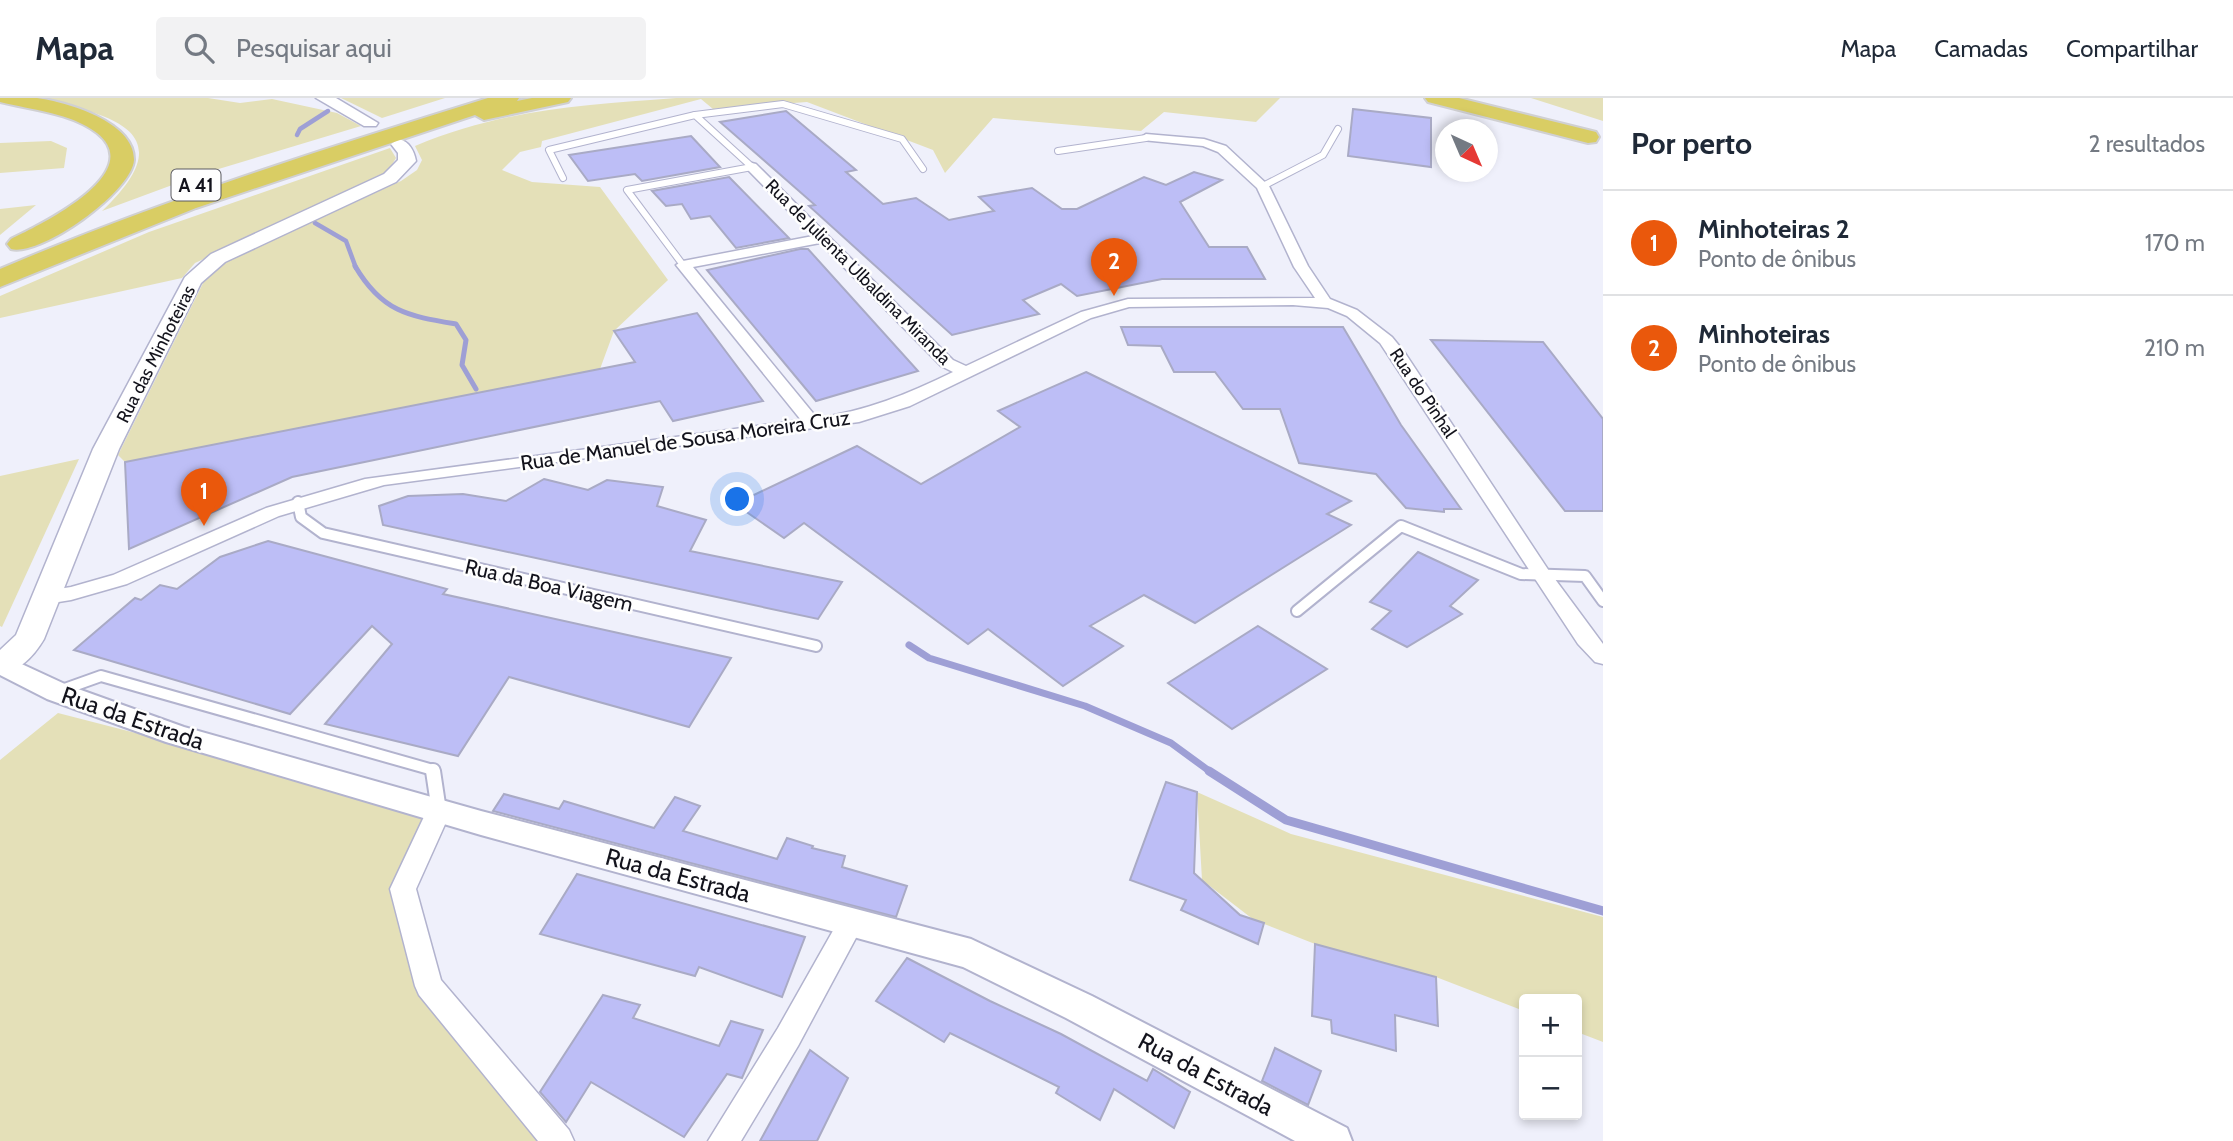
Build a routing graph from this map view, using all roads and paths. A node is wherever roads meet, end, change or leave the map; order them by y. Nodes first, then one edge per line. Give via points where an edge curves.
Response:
1 (7, 98) edge
2 (314, 98) edge
3 (477, 98) edge
4 (509, 98) edge
5 (561, 98) edge
6 (1435, 98) edge
7 (1474, 98) edge
8 (1493, 98) edge
9 (327, 100) edge
10 (695, 115) junction
11 (370, 123) dead end
12 (1338, 129) dead end
13 (1598, 137) edge
14 (398, 138) junction
15 (1146, 138) joint
16 (1058, 151) dead end
17 (752, 167) junction
18 (923, 169) dead end
19 (563, 178) dead end
20 (1263, 186) junction
21 (824, 238) junction
22 (0, 253) edge
23 (0, 263) edge
24 (683, 265) junction
25 (0, 279) edge
26 (1323, 302) junction
27 (966, 373) junction
28 (813, 424) junction
29 (298, 502) junction
30 (1542, 575) junction
31 (46, 597) junction
32 (1603, 601) edge
33 (1297, 611) dead end
34 (816, 646) dead end
35 (1603, 657) edge
36 (0, 664) edge
37 (439, 811) junction
38 (852, 921) junction
39 (558, 1141) edge
40 (724, 1141) edge
41 (1333, 1141) edge

1 - 22 highway via 76,116 107,130 117,139 122,166 90,203 59,225
2 - 9 main road
3 - 23 highway, A 41 via 195,185
4 - 14 highway, A 41
5 - 14 highway
6 - 13 highway
7 - 13 highway
8 - 13 highway
9 - 11 main road
10 - 17 lane
10 - 18 lane via 783,104 902,139
10 - 19 lane via 549,150
12 - 20 lane via 1323,155
14 - 25 highway, A 41 via 171,207
14 - 31 main road, Rua das Minhoteiras via 407,161 390,178 218,258 192,281 106,449
15 - 16 lane
15 - 20 street via 1222,149
17 - 21 street, Rua de Julienta Ulbaldina Miranda
17 - 24 lane via 627,190
20 - 26 street
21 - 24 street
21 - 27 street, Rua de Julienta Ulbaldina Miranda via 947,363
24 - 28 street
26 - 27 street, Rua de Manuel de Sousa Moreira Cruz via 1128,303 1086,315
26 - 30 street, Rua do Pinhal via 1352,313 1399,356
27 - 28 street, Rua de Manuel de Sousa Moreira Cruz via 881,411
28 - 29 street, Rua de Manuel de Sousa Moreira Cruz via 384,480
29 - 31 street, Rua de Manuel de Sousa Moreira Cruz via 113,583
29 - 34 lane, Rua da Boa Viagem via 301,517 323,533
30 - 32 lane via 1585,576
30 - 33 lane via 1521,574 1401,526
30 - 35 street, Rua do Pinhal
31 - 36 main road, Rua das Minhoteiras via 29,639
36 - 37 street, Rua da Estrada via 57,692 176,734
37 - 38 street, Rua da Estrada
37 - 39 street via 403,889 429,986
38 - 40 street
38 - 41 street, Rua da Estrada via 971,954

